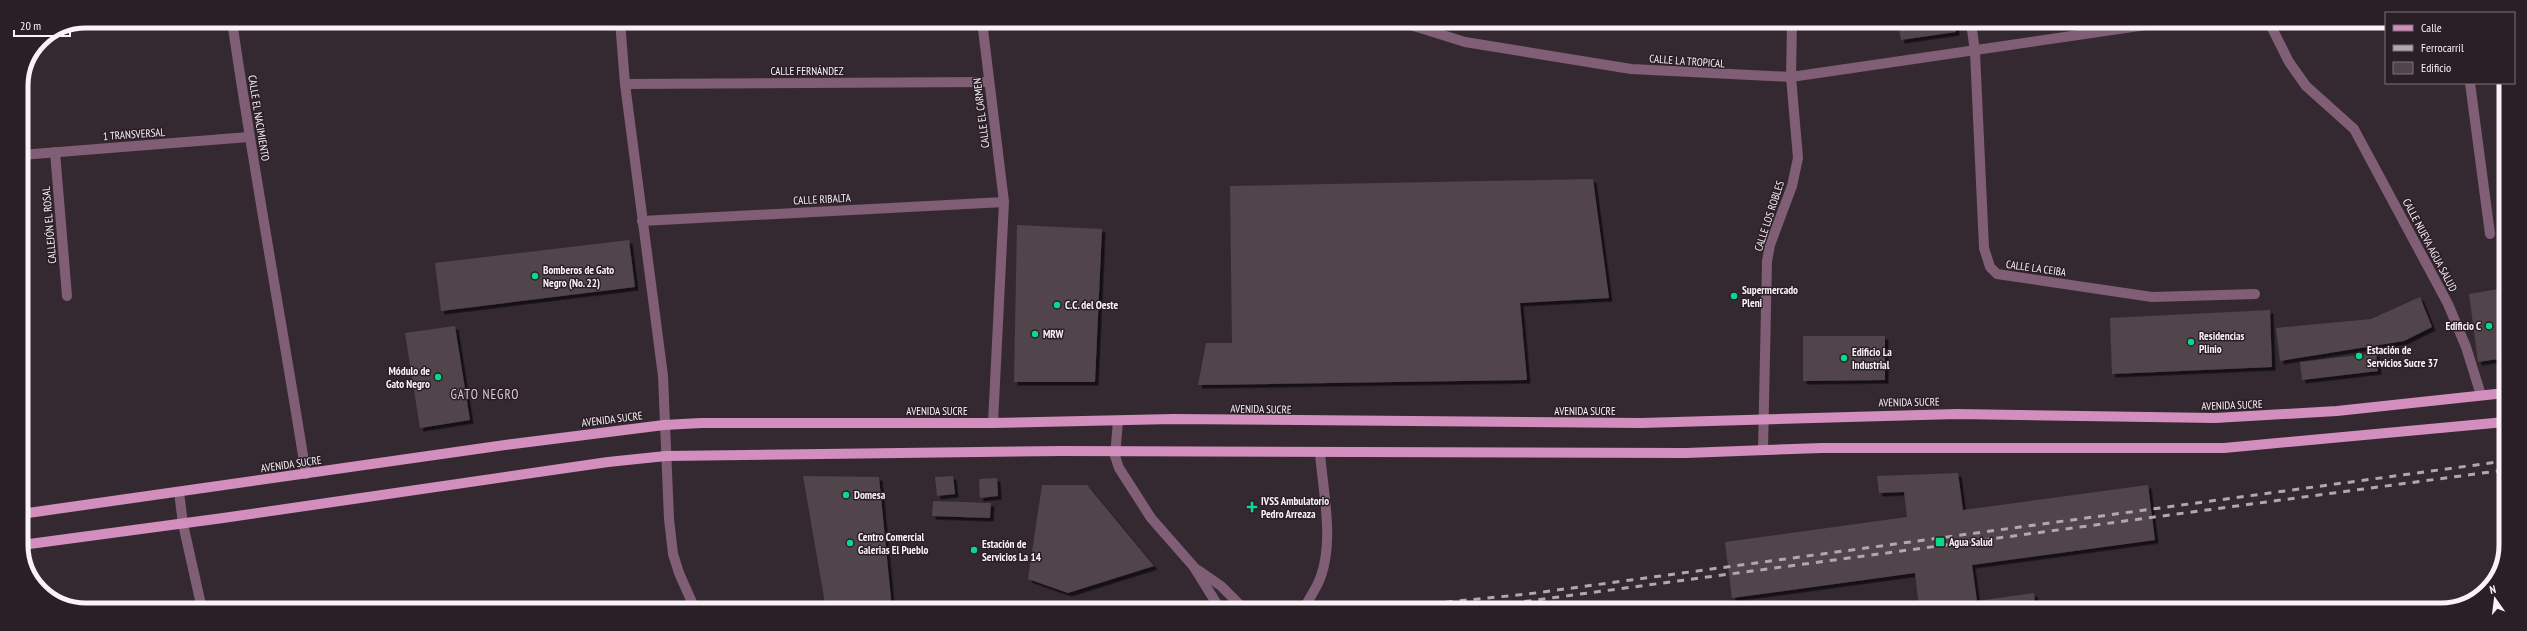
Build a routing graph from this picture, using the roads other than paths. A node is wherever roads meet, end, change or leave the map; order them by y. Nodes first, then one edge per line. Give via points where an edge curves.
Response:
1 (233, 28) edge
2 (621, 28) edge
3 (983, 28) edge
4 (1420, 28) edge
5 (1792, 28) edge
6 (1972, 28) edge
7 (2129, 28) edge
8 (2272, 28) edge
9 (1975, 52) junction
10 (1791, 78) junction
11 (989, 82) junction
12 (625, 84) junction
13 (2470, 84) edge
14 (249, 137) junction
15 (55, 152) junction
16 (28, 154) edge
17 (1004, 202) junction
18 (642, 221) junction
19 (2490, 234) dead end
20 (2255, 294) dead end
21 (67, 296) dead end
22 (2499, 394) edge
23 (2481, 395) junction
24 (1762, 419) junction
25 (1118, 421) junction
26 (993, 423) junction
27 (2499, 423) edge
28 (664, 425) junction
29 (1762, 450) junction
30 (1116, 452) junction
31 (1320, 453) junction
32 (666, 456) junction
33 (306, 474) junction
34 (178, 492) junction
35 (28, 513) edge
36 (183, 524) junction
37 (28, 545) edge
38 (1194, 567) junction
39 (201, 603) edge
40 (692, 603) edge
41 (1216, 603) edge
42 (1238, 603) edge
43 (1307, 603) edge

1 - 14 street, CALLE EL NACIMIENTO
2 - 12 street
3 - 11 street, CALLE EL CARMEN
4 - 10 street, CALLE LA TROPICAL via 1465,42 1631,69
5 - 10 street, CALLE LOS ROBLES
6 - 9 street, CALLE LA CEIBA
7 - 9 street, CALLE LA TROPICAL
8 - 23 street, CALLE NUEVA AGUA SALUD via 2306,86 2354,129 2448,304 2466,347
9 - 10 street, CALLE LA TROPICAL
9 - 20 street, CALLE LA CEIBA via 1984,248 1990,267 1997,274 2152,297
10 - 24 street, CALLE LOS ROBLES via 1798,158 1792,186 1770,245 1767,261
11 - 12 street, CALLE FERNÁNDEZ
11 - 17 street, CALLE EL CARMEN
12 - 18 street
13 - 19 street
14 - 15 street, 1 TRANSVERSAL
14 - 33 street, CALLE EL NACIMIENTO via 265,218
15 - 16 street, 1 TRANSVERSAL
15 - 21 street, CALLEJÓN EL ROSAL
17 - 18 street, CALLE RIBALTA
17 - 26 street, CALLE EL CARMEN
18 - 28 street via 663,376
22 - 23 main road, AVENIDA SUCRE
23 - 24 main road, AVENIDA SUCRE via 2337,411 2215,418 1957,414
24 - 25 main road, AVENIDA SUCRE via 1641,423 1173,419
24 - 29 street, CALLE LOS ROBLES
25 - 26 main road, AVENIDA SUCRE
25 - 30 street
26 - 28 main road, AVENIDA SUCRE
27 - 29 main road via 2224,448
28 - 32 street
28 - 33 main road, AVENIDA SUCRE
29 - 31 main road via 1686,453
30 - 31 main road
30 - 32 main road
30 - 38 street via 1119,468 1151,518
31 - 43 street via 1327,542 1320,577
32 - 36 main road via 563,468
32 - 40 street via 673,554
33 - 34 main road, AVENIDA SUCRE
34 - 35 main road, AVENIDA SUCRE
34 - 36 street
36 - 37 main road
36 - 39 street
38 - 41 street
38 - 42 street via 1221,586

